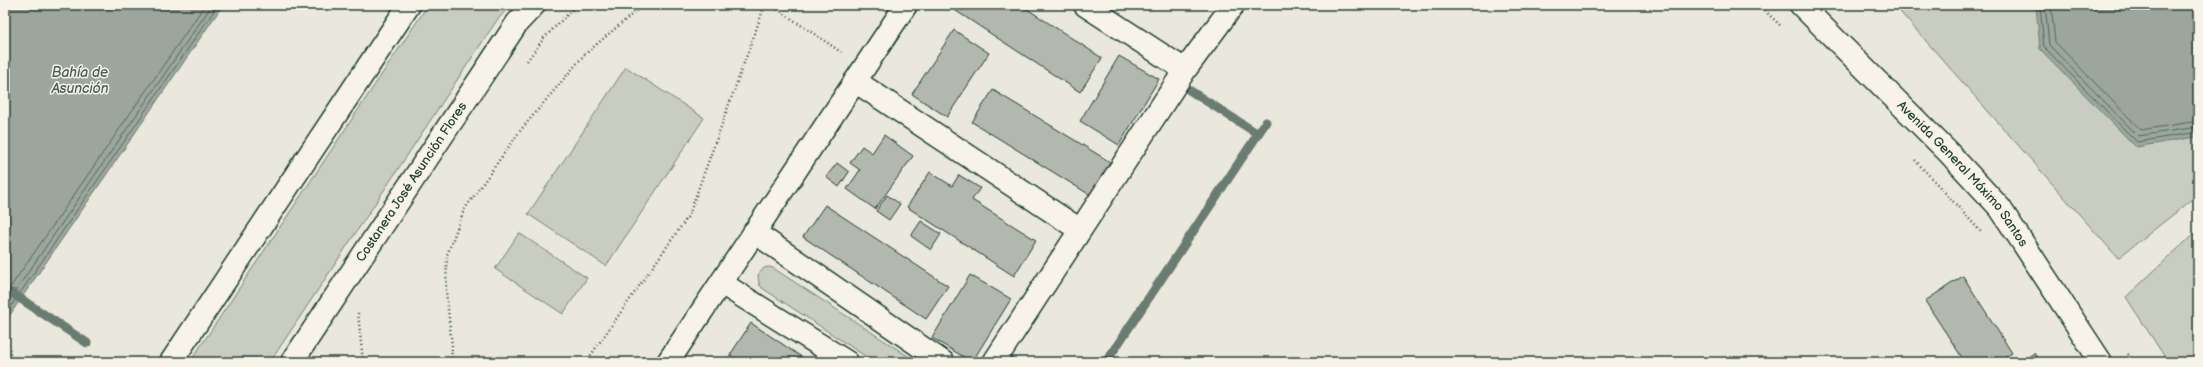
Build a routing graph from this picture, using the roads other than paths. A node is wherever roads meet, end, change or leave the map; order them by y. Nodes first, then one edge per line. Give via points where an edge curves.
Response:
1 (408, 5) edge
2 (534, 5) edge
3 (906, 5) edge
4 (1085, 5) edge
5 (1233, 5) edge
6 (1801, 5) edge
7 (1185, 70) junction
8 (855, 81) junction
9 (1080, 230) junction
10 (754, 232) junction
11 (721, 283) junction
12 (171, 362) edge
13 (292, 362) edge
14 (668, 362) edge
15 (847, 362) edge
16 (943, 362) edge
17 (994, 362) edge
18 (2101, 362) edge

1 - 12 main road
2 - 13 main road, Costanera José Asunción Flores via 517,23
3 - 8 main road
4 - 7 main road
5 - 7 main road
6 - 18 main road, Avenida General Máximo Santos via 1950,153 2000,208
7 - 9 main road
8 - 9 main road
8 - 10 main road
9 - 17 main road
10 - 11 main road
10 - 16 main road
11 - 14 main road
11 - 15 main road

